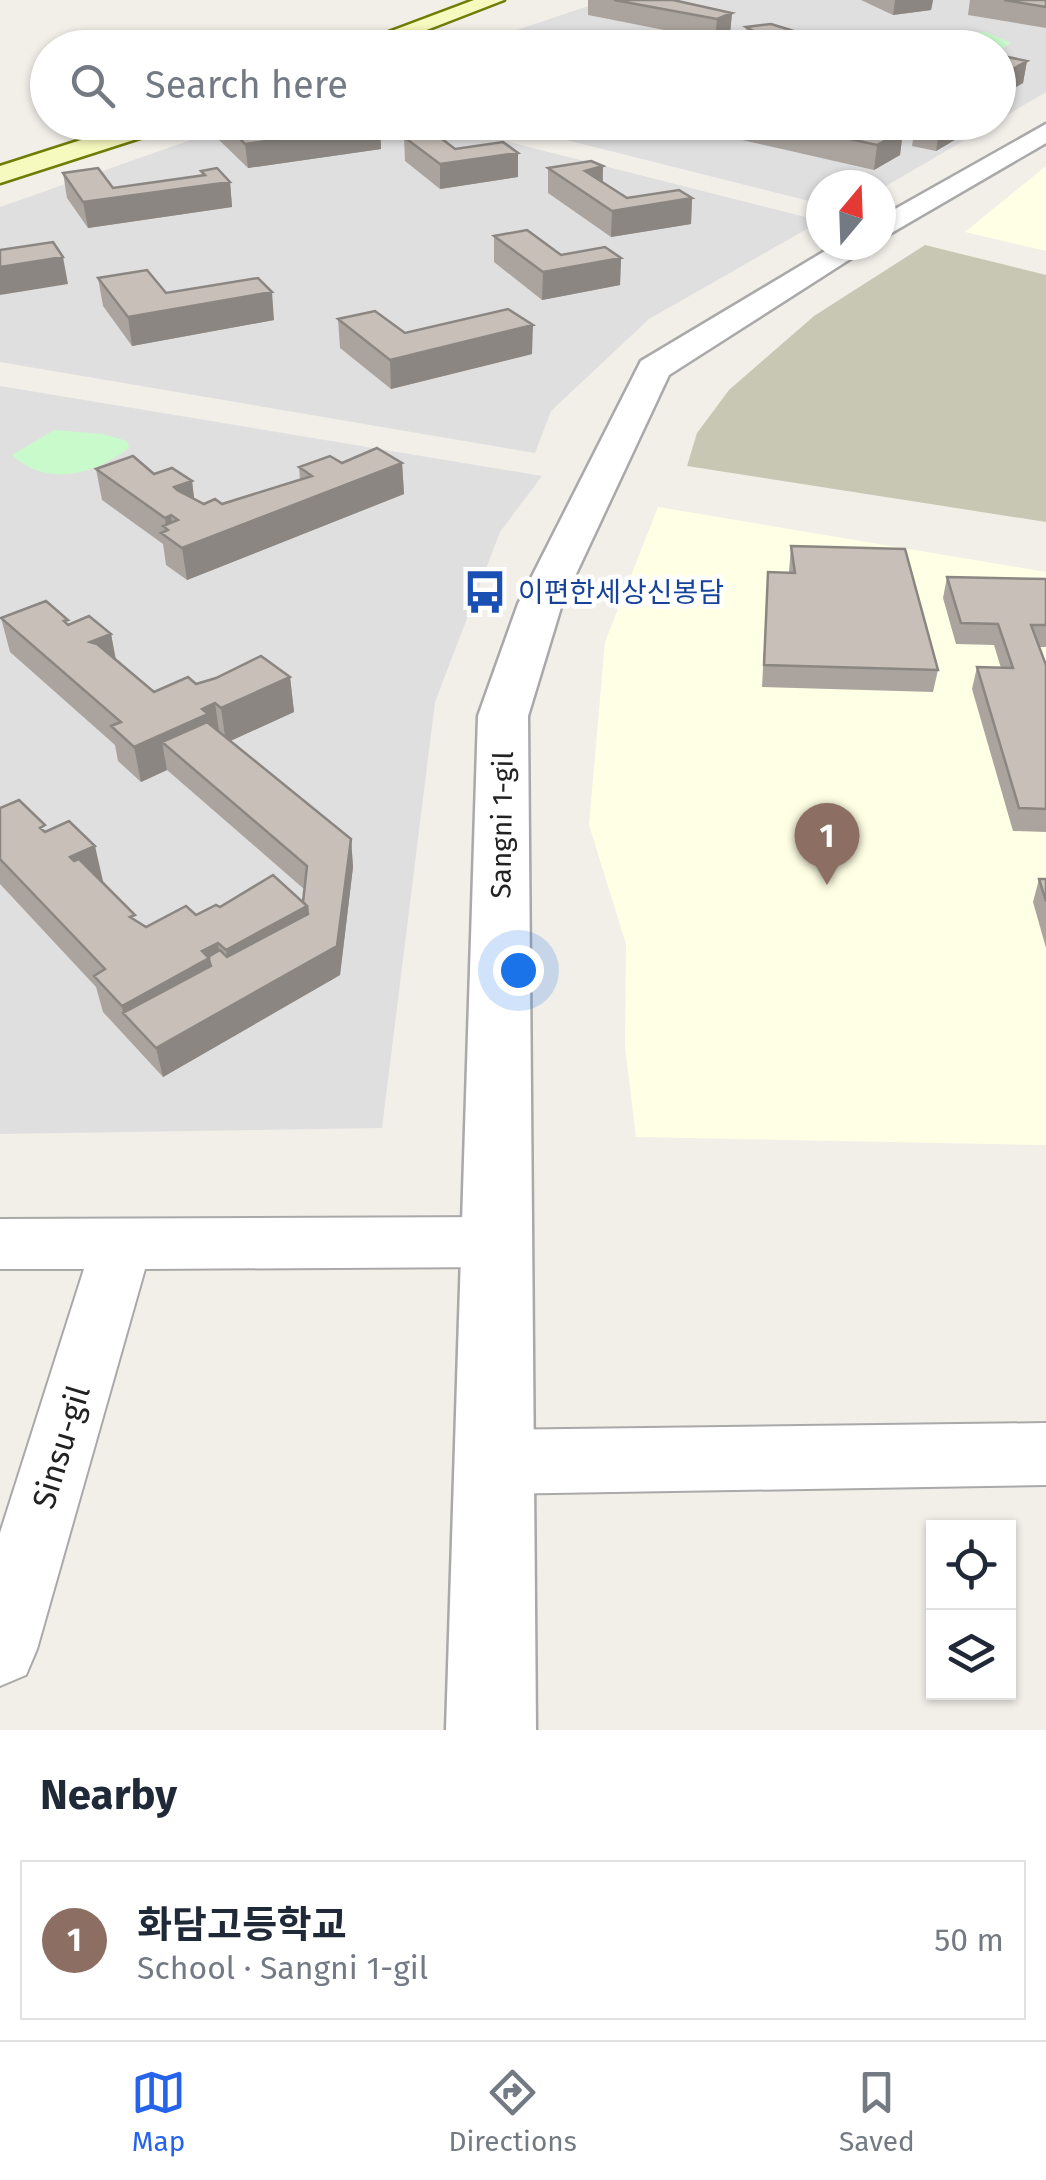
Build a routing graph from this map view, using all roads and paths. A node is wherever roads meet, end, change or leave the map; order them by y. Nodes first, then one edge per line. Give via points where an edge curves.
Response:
1 (502, 3) edge
2 (415, 30) edge
3 (440, 30) edge
4 (1046, 132) edge
5 (57, 140) edge
6 (110, 140) edge
7 (0, 158) edge
8 (0, 176) edge
9 (896, 221) edge
10 (833, 260) edge
11 (497, 1242) junction
12 (0, 1244) edge
13 (122, 1244) junction
14 (1046, 1454) edge
15 (494, 1462) junction
16 (0, 1649) edge
17 (491, 1730) edge

1 - 2 main road
1 - 3 main road
4 - 9 street
5 - 7 main road
6 - 8 main road
10 - 11 street, Sangni 1-gil via 654,370 540,604 503,716
11 - 13 street
11 - 15 street, Sangni 1-gil
12 - 13 street
13 - 16 street, Sinsu-gil
14 - 15 street
15 - 17 street, Sangni 1-gil

